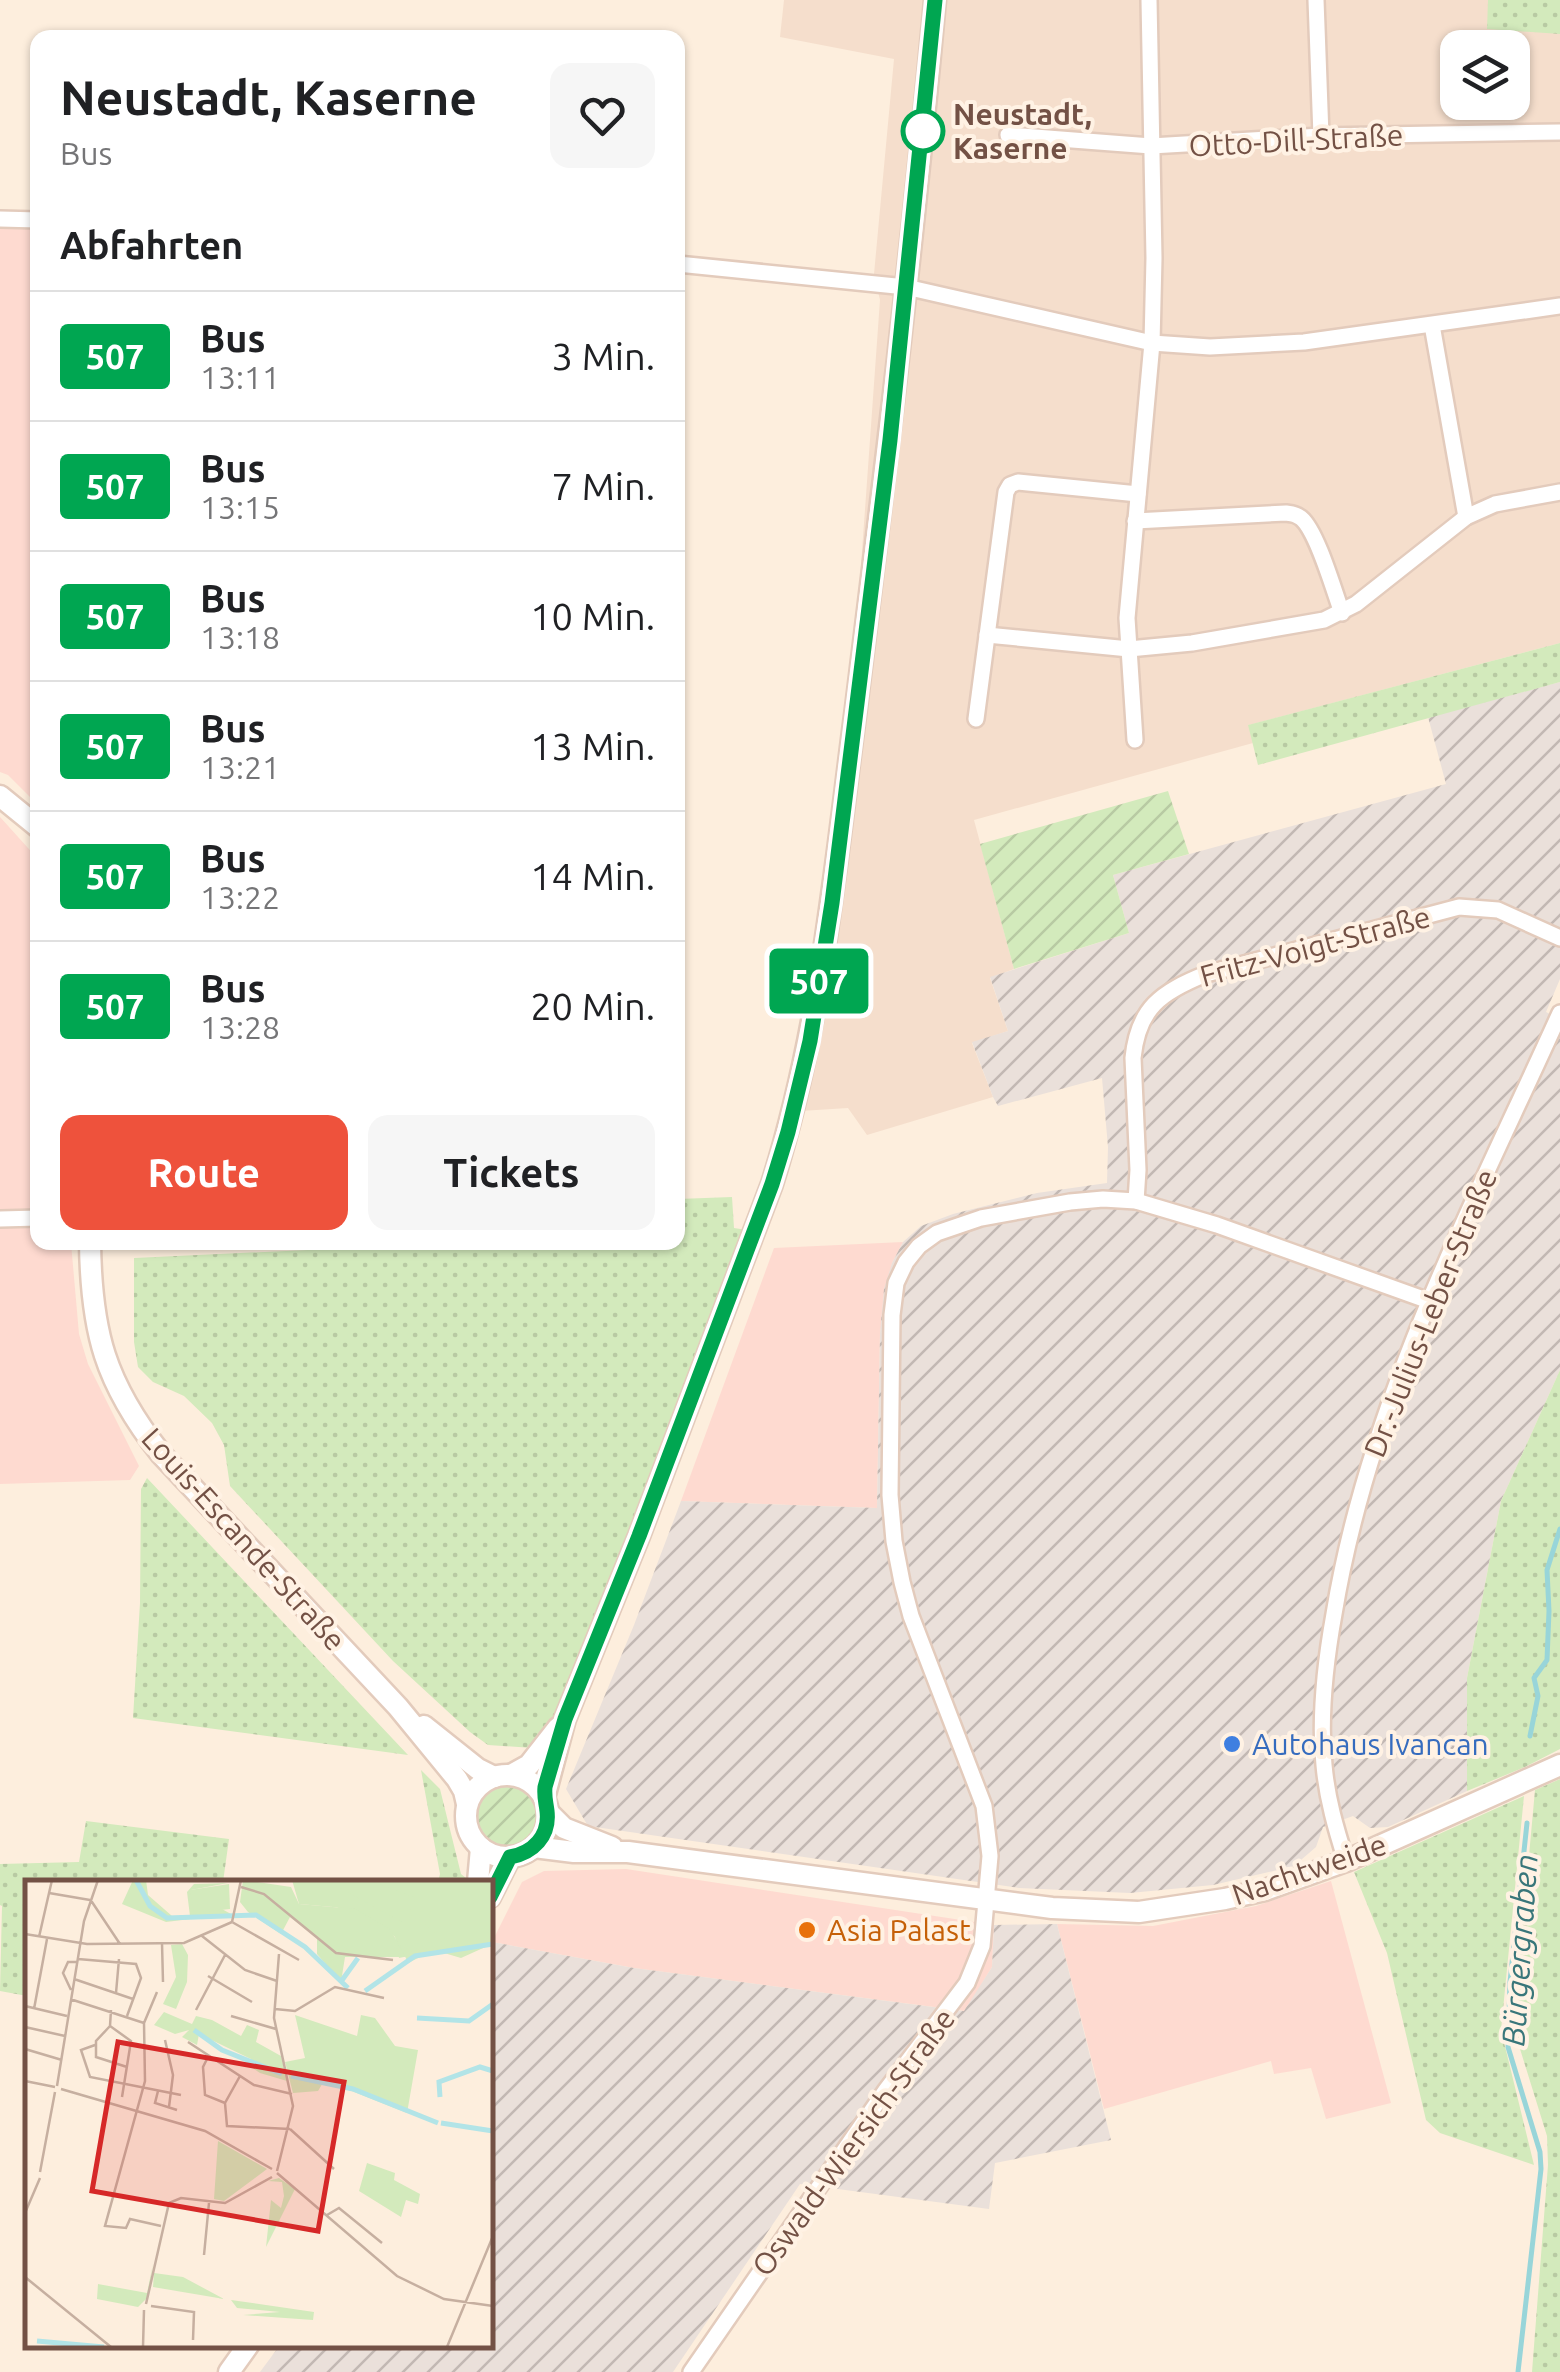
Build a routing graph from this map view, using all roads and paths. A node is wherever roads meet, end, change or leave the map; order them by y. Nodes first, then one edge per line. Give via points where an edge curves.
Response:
1 (936, 0) edge
2 (1149, 0) edge
3 (1316, 0) edge
4 (1560, 132) edge
5 (1008, 135) dead end
6 (1321, 136) junction
7 (1151, 146) junction
8 (0, 219) edge
9 (30, 220) edge
10 (685, 265) edge
11 (906, 287) junction
12 (1560, 306) edge
13 (1432, 325) junction
14 (1152, 343) junction
15 (1560, 492) edge
16 (1138, 494) junction
17 (1466, 517) junction
18 (1135, 522) junction
19 (1342, 613) junction
20 (987, 635) junction
21 (1128, 649) junction
22 (976, 719) dead end
23 (1135, 740) dead end
24 (0, 796) edge
25 (30, 820) edge
26 (1560, 938) edge
27 (1560, 1013) edge
28 (1136, 1201) junction
29 (30, 1218) edge
30 (0, 1219) edge
31 (90, 1250) edge
32 (1429, 1300) junction
33 (398, 1707) junction
34 (565, 1719) junction
35 (1560, 1766) edge
36 (503, 1776) junction
37 (467, 1804) junction
38 (546, 1805) junction
39 (534, 1846) junction
40 (480, 1848) junction
41 (628, 1852) junction
42 (510, 1857) junction
43 (1346, 1861) junction
44 (478, 1880) edge
45 (492, 1893) edge
46 (987, 1899) junction
47 (247, 2347) edge
48 (229, 2372) edge
49 (691, 2372) edge

1 - 11 street
2 - 7 street
3 - 6 street
4 - 6 street, Otto-Dill-Straße
5 - 7 street, Otto-Dill-Straße
6 - 7 street, Otto-Dill-Straße
7 - 14 street
8 - 9 street
10 - 11 street
11 - 14 street
11 - 34 street via 832,903 797,1096 761,1212
12 - 13 street
13 - 14 street via 1268,346
13 - 17 street
14 - 16 street
15 - 17 street via 1495,504
16 - 18 street
16 - 20 street via 1010,485
17 - 19 street
18 - 19 street via 1296,515 1313,534
18 - 21 street
19 - 21 street
20 - 21 street
20 - 22 street
21 - 23 street
24 - 25 street
26 - 28 street, Fritz-Voigt-Straße via 1498,910 1459,907 1206,974 1170,990 1148,1010 1134,1040
27 - 32 street, Dr.-Julius-Leber-Straße
28 - 32 street, Oswald-Wiersich-Straße
28 - 46 street, Oswald-Wiersich-Straße via 1070,1202 962,1224 919,1246 896,1283 890,1374 894,1542 911,1616 984,1806
29 - 30 street
31 - 33 street, Louis-Escande-Straße via 96,1330 133,1416
32 - 43 street, Dr.-Julius-Leber-Straße via 1370,1457 1330,1635 1324,1765
33 - 36 street, Louis-Escande-Straße via 474,1766
33 - 37 street, Louis-Escande-Straße via 456,1778
34 - 36 street via 529,1764
34 - 38 street
35 - 43 street, Nachtweide
36 - 37 street via 479,1786
36 - 38 street via 530,1782
37 - 40 street via 468,1830
38 - 39 street via 544,1833
38 - 41 street, Nachtweide via 569,1831
39 - 41 street, Nachtweide
39 - 42 street
40 - 42 street
40 - 44 street
41 - 46 street, Nachtweide
42 - 45 street
43 - 46 street, Nachtweide via 1266,1890 1139,1912
46 - 49 street, Oswald-Wiersich-Straße via 982,1946 967,1983
47 - 48 street

